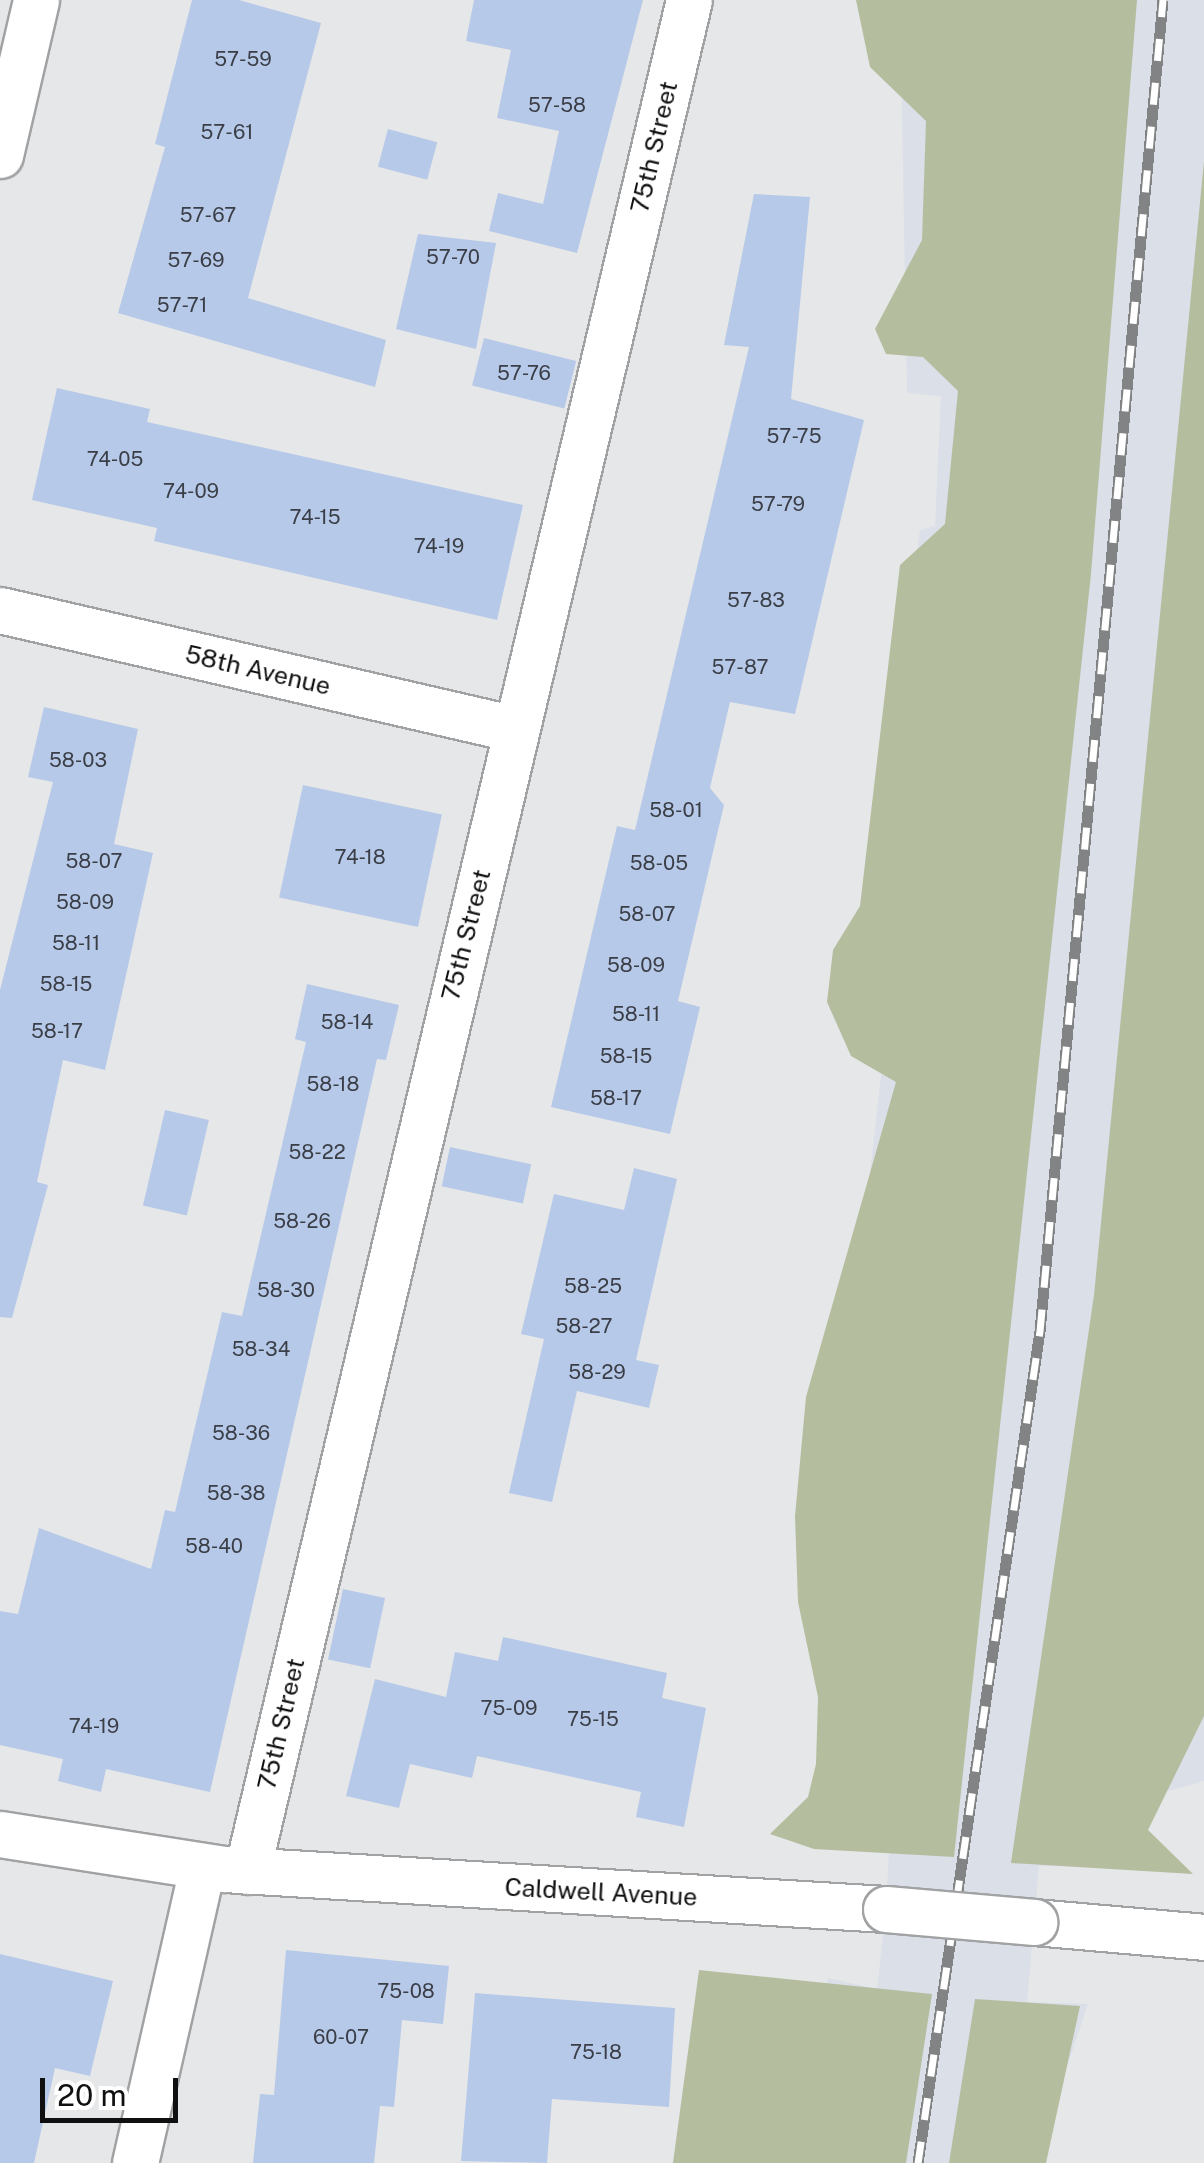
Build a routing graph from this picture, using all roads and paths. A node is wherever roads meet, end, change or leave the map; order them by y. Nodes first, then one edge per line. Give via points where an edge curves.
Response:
1 (36, 0) edge
2 (688, 0) edge
3 (0, 155) edge
4 (0, 610) edge
5 (515, 729) junction
6 (0, 1834) edge
7 (202, 1867) junction
8 (247, 1871) junction
9 (1204, 1937) edge
10 (134, 2163) edge

1 - 3 street
2 - 5 street, 75th Street
4 - 5 street, 58th Avenue
5 - 8 street, 75th Street
6 - 7 street, Caldwell Avenue
7 - 8 street, Caldwell Avenue
7 - 10 street
8 - 9 street, Caldwell Avenue, bridge via 886,1909

